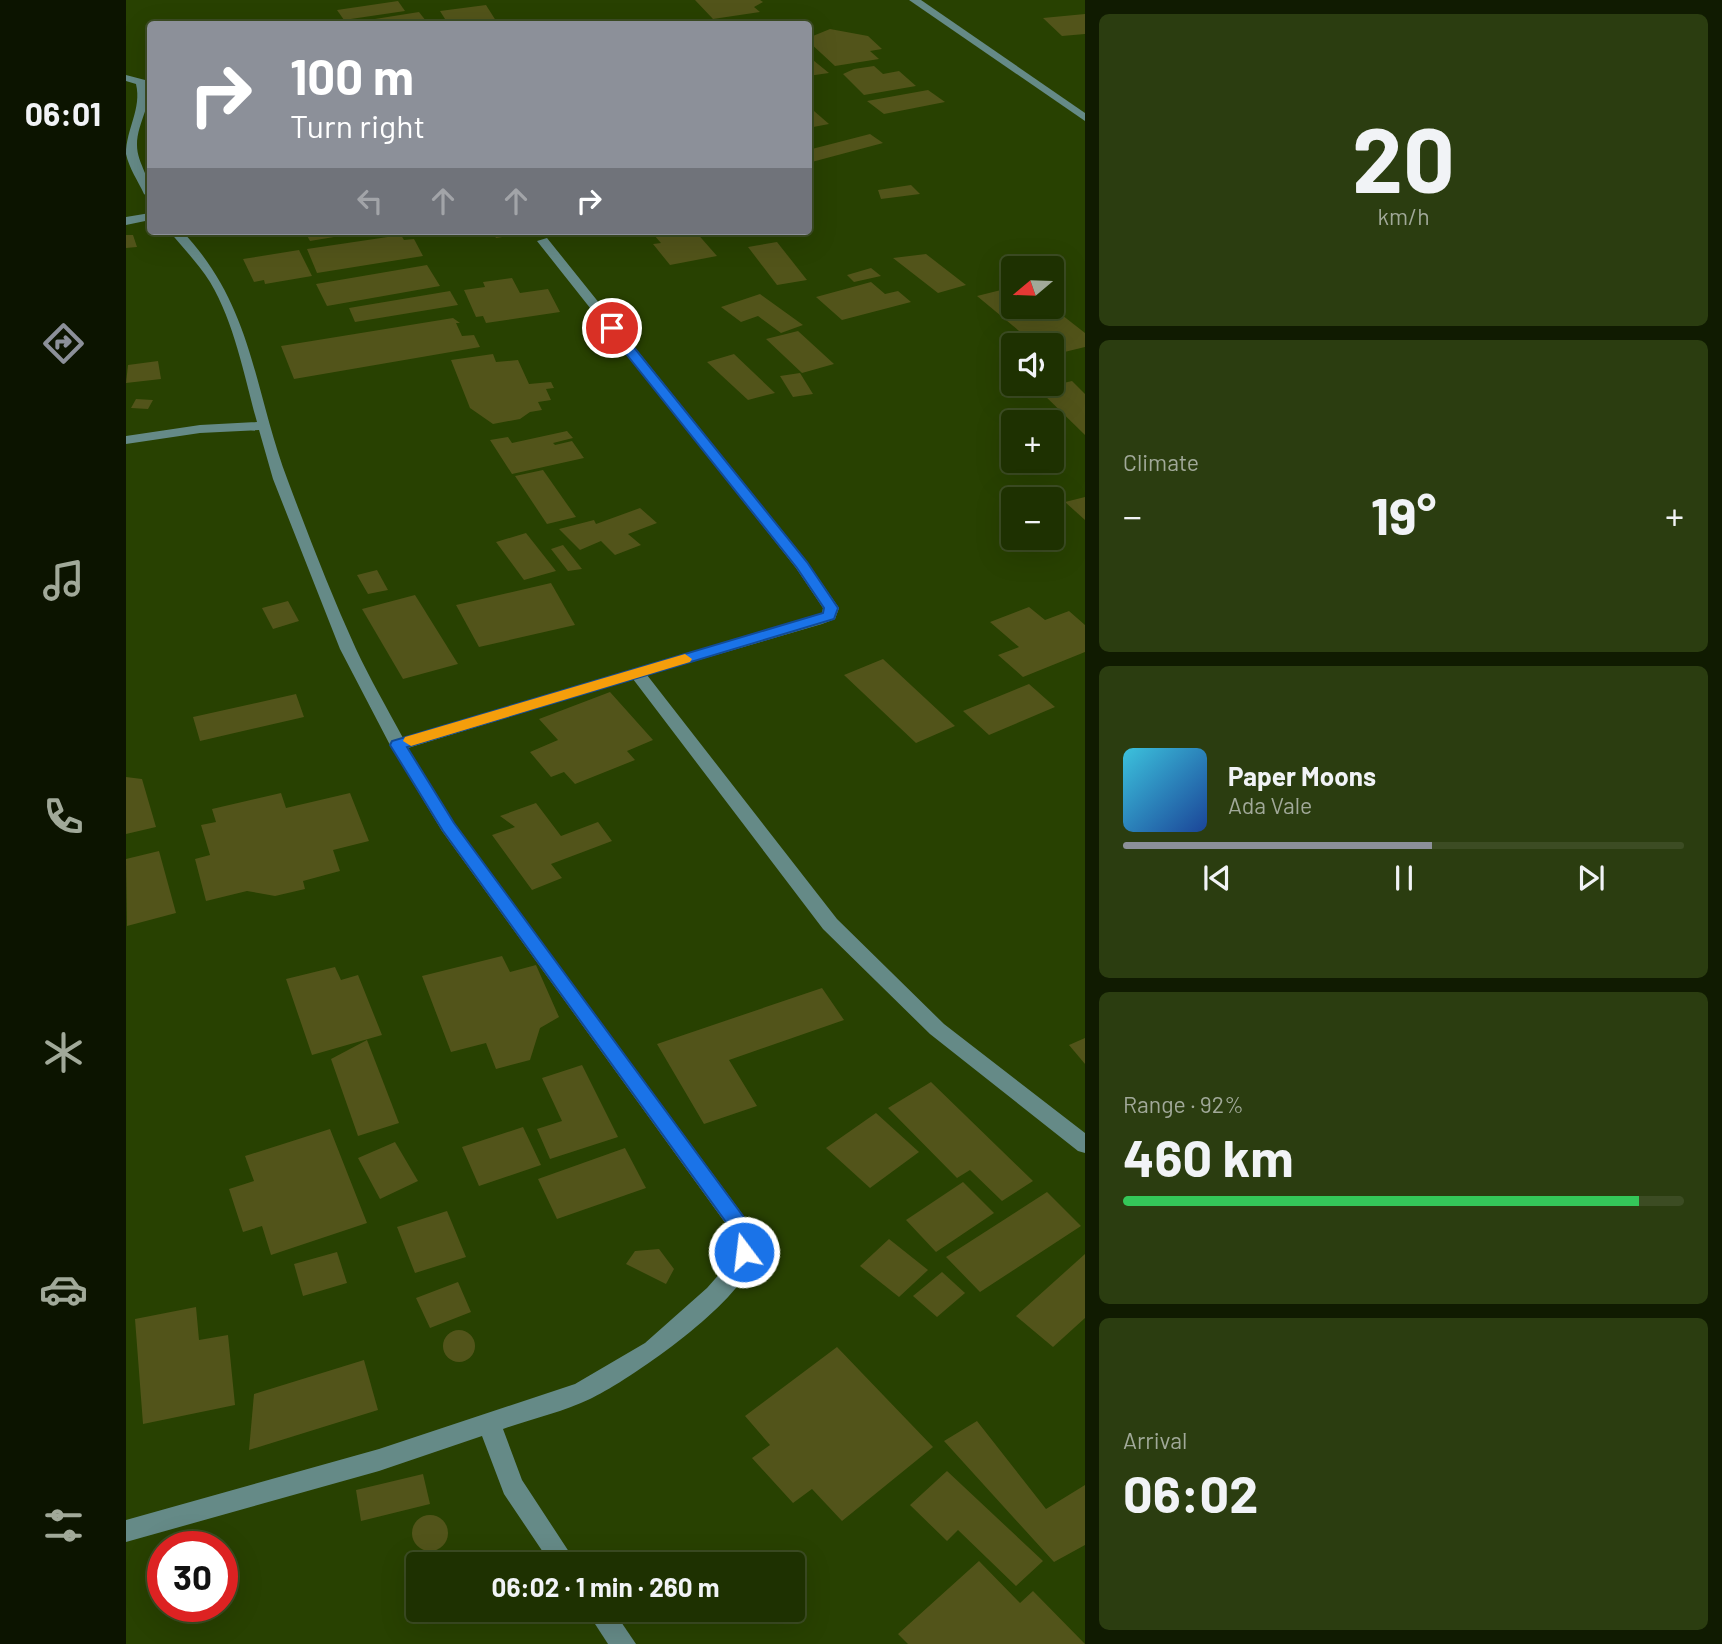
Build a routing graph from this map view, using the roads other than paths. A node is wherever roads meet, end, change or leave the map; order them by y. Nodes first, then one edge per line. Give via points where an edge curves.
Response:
1 (914, 0) edge
2 (126, 78) edge
3 (147, 93) edge
4 (145, 113) edge
5 (1085, 118) edge
6 (147, 188) edge
7 (147, 218) edge
8 (126, 221) edge
9 (179, 235) edge
10 (542, 241) dead end
11 (264, 426) junction
12 (126, 440) edge
13 (637, 673) junction
14 (398, 745) junction
15 (1085, 1145) edge
16 (489, 1423) junction
17 (126, 1531) edge
18 (557, 1552) edge
19 (607, 1622) edge
20 (623, 1644) edge

1 - 5 street
2 - 3 street via 141,82
4 - 6 street via 131,138 131,148
7 - 8 street
9 - 11 street via 217,284 234,320
10 - 13 street via 802,565 831,608 829,615 816,621
11 - 12 street
11 - 14 street via 279,479 348,649
13 - 14 street
13 - 15 street via 830,924 937,1029
14 - 16 street via 448,827 736,1221 743,1239 738,1267 698,1311 653,1350 582,1392
16 - 17 street via 379,1460
16 - 18 street via 512,1486
19 - 20 street

